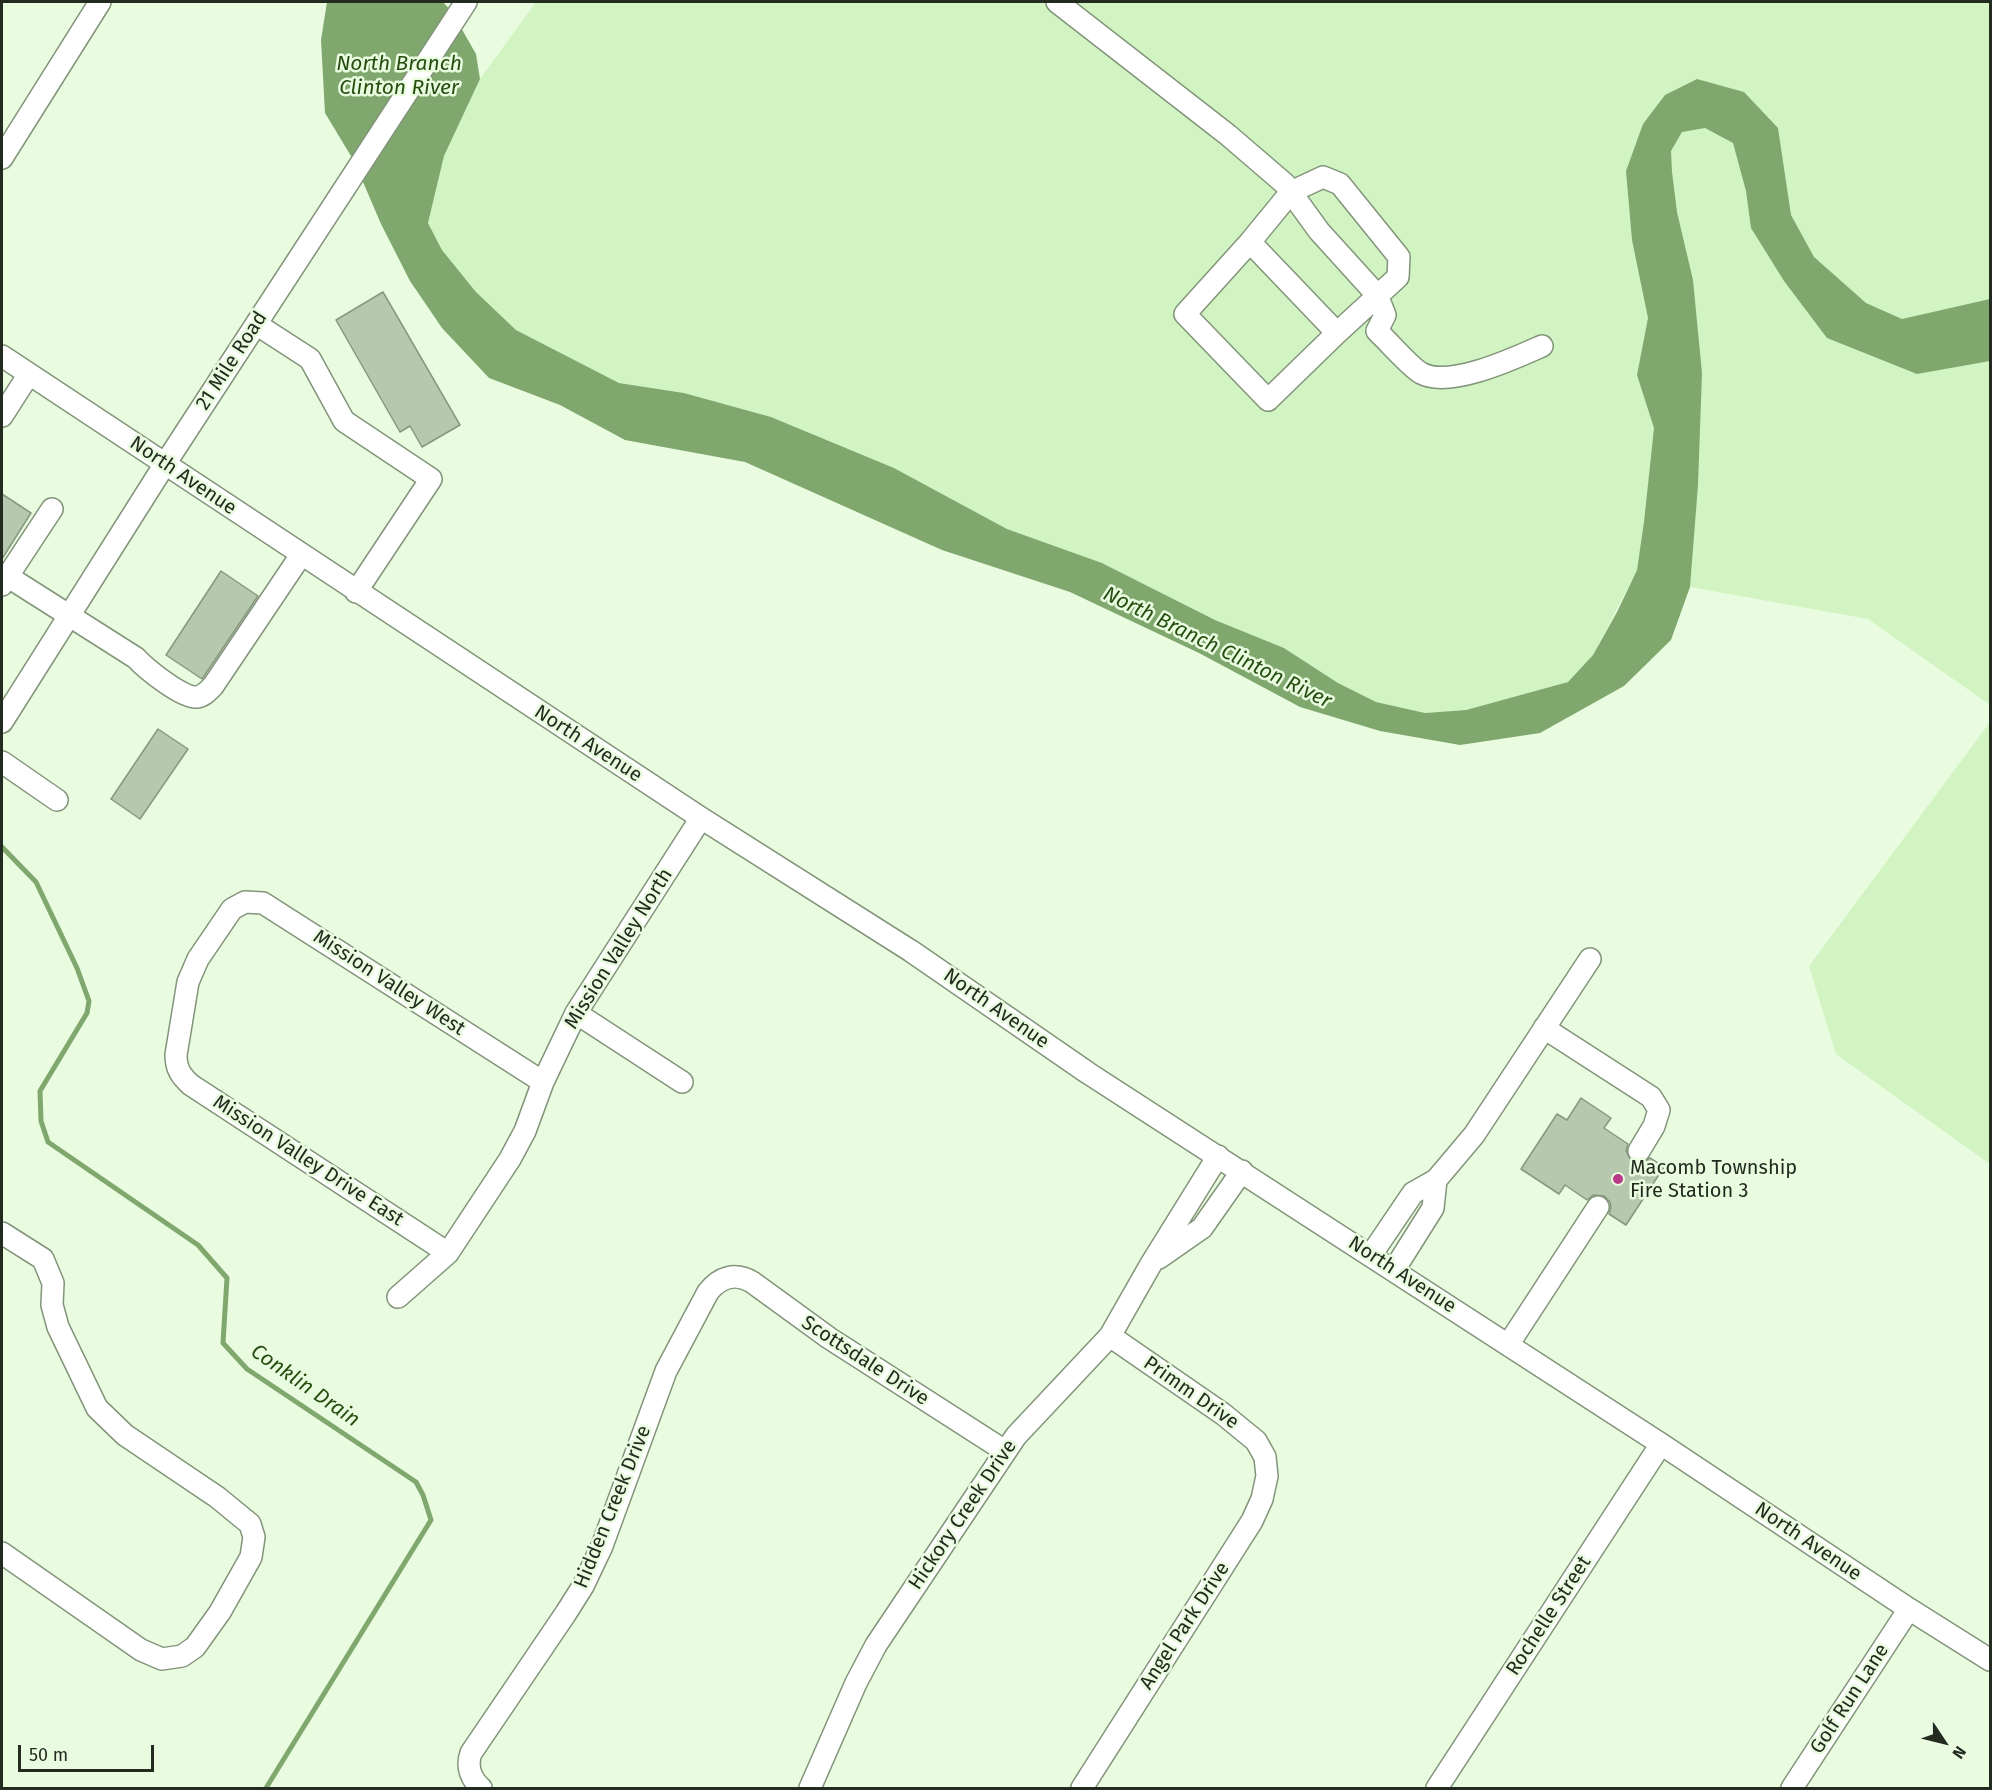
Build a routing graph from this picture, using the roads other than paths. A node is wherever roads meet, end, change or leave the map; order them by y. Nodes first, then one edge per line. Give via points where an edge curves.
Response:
1 (100, 2) edge
2 (466, 2) edge
3 (1057, 2) edge
4 (2, 158) edge
5 (1291, 192) junction
6 (1250, 242) junction
7 (1377, 295) junction
8 (256, 324) junction
9 (1338, 333) junction
10 (1542, 346) dead end
11 (2, 356) edge
12 (29, 374) junction
13 (2, 416) edge
14 (165, 464) junction
15 (52, 509) dead end
16 (301, 555) junction
17 (4, 580) edge
18 (356, 592) junction
19 (69, 615) junction
20 (2, 722) edge
21 (2, 762) edge
22 (57, 800) dead end
23 (701, 818) junction
24 (1590, 959) dead end
25 (576, 1013) junction
26 (1544, 1028) junction
27 (176, 1063) joint
28 (543, 1082) junction
29 (682, 1082) dead end
30 (1639, 1151) dead end
31 (1218, 1156) junction
32 (1242, 1171) junction
33 (1436, 1180) junction
34 (1598, 1207) dead end
35 (2, 1233) edge
36 (448, 1253) junction
37 (1371, 1255) junction
38 (1151, 1264) junction
39 (1394, 1270) junction
40 (725, 1278) joint
41 (398, 1297) dead end
42 (1110, 1336) junction
43 (1508, 1345) junction
44 (1661, 1444) junction
45 (1005, 1451) junction
46 (1265, 1457) joint
47 (2, 1553) edge
48 (1909, 1609) junction
49 (1990, 1660) edge
50 (481, 1788) edge
51 (810, 1788) edge
52 (1082, 1788) edge
53 (1437, 1788) edge
54 (1792, 1788) edge

1 - 4 street
2 - 8 street, 21 Mile Road
3 - 5 street via 1228,135
5 - 6 street
5 - 7 street via 1318,231
5 - 7 street via 1323,177 1340,184 1399,257 1398,277
6 - 9 street
6 - 9 street via 1185,315 1268,400
7 - 9 street
7 - 10 street via 1384,315 1377,331 1422,374 1449,378 1505,362
8 - 14 street, 21 Mile Road
8 - 18 street via 310,360 344,421 431,479
11 - 12 street, North Avenue
12 - 13 street
12 - 14 street, North Avenue
14 - 16 street, North Avenue
14 - 19 street, 21 Mile Road
15 - 17 street
16 - 18 street, North Avenue
16 - 19 street via 213,686 196,697 185,694
17 - 19 street
18 - 23 street, North Avenue
19 - 20 street, 21 Mile Road
21 - 22 street
23 - 25 street, Mission Valley North
23 - 31 street, North Avenue via 911,951 1088,1073
24 - 26 street
25 - 28 street, Mission Valley North
25 - 29 street
26 - 30 street via 1650,1096 1659,1110
26 - 33 street via 1474,1135
27 - 28 street, Mission Valley West via 190,975 232,909 257,901
27 - 36 street, Mission Valley Drive East via 191,1085
28 - 36 street, Mission Valley North via 519,1144
31 - 32 street, North Avenue
31 - 38 street, Hickory Creek Drive
32 - 37 street, North Avenue
32 - 38 street, Hickory Creek Drive via 1202,1228
33 - 37 street via 1413,1192
33 - 39 street via 1433,1208
34 - 43 street
35 - 47 street via 43,1259 53,1283 52,1305 58,1327 97,1408 125,1435 250,1524 254,1537 251,1557 195,1647 182,1656 162,1659 141,1650
36 - 41 street, Mission Valley North
37 - 39 street, North Avenue
38 - 42 street, Hickory Creek Drive
39 - 43 street, North Avenue
40 - 45 street, Scottsdale Drive via 752,1282 829,1338
40 - 50 street, Hidden Creek Drive via 708,1292 674,1355 602,1546 583,1586 468,1760 471,1774
42 - 45 street, Hickory Creek Drive via 1028,1421
42 - 46 street, Primm Drive via 1237,1424 1256,1441
43 - 44 street, North Avenue
44 - 48 street, North Avenue
44 - 53 street, Rochelle Street
45 - 51 street, Hickory Creek Drive via 868,1660
46 - 52 street, Angel Park Drive via 1266,1487 1252,1521
48 - 49 street, North Avenue
48 - 54 street, Golf Run Lane

